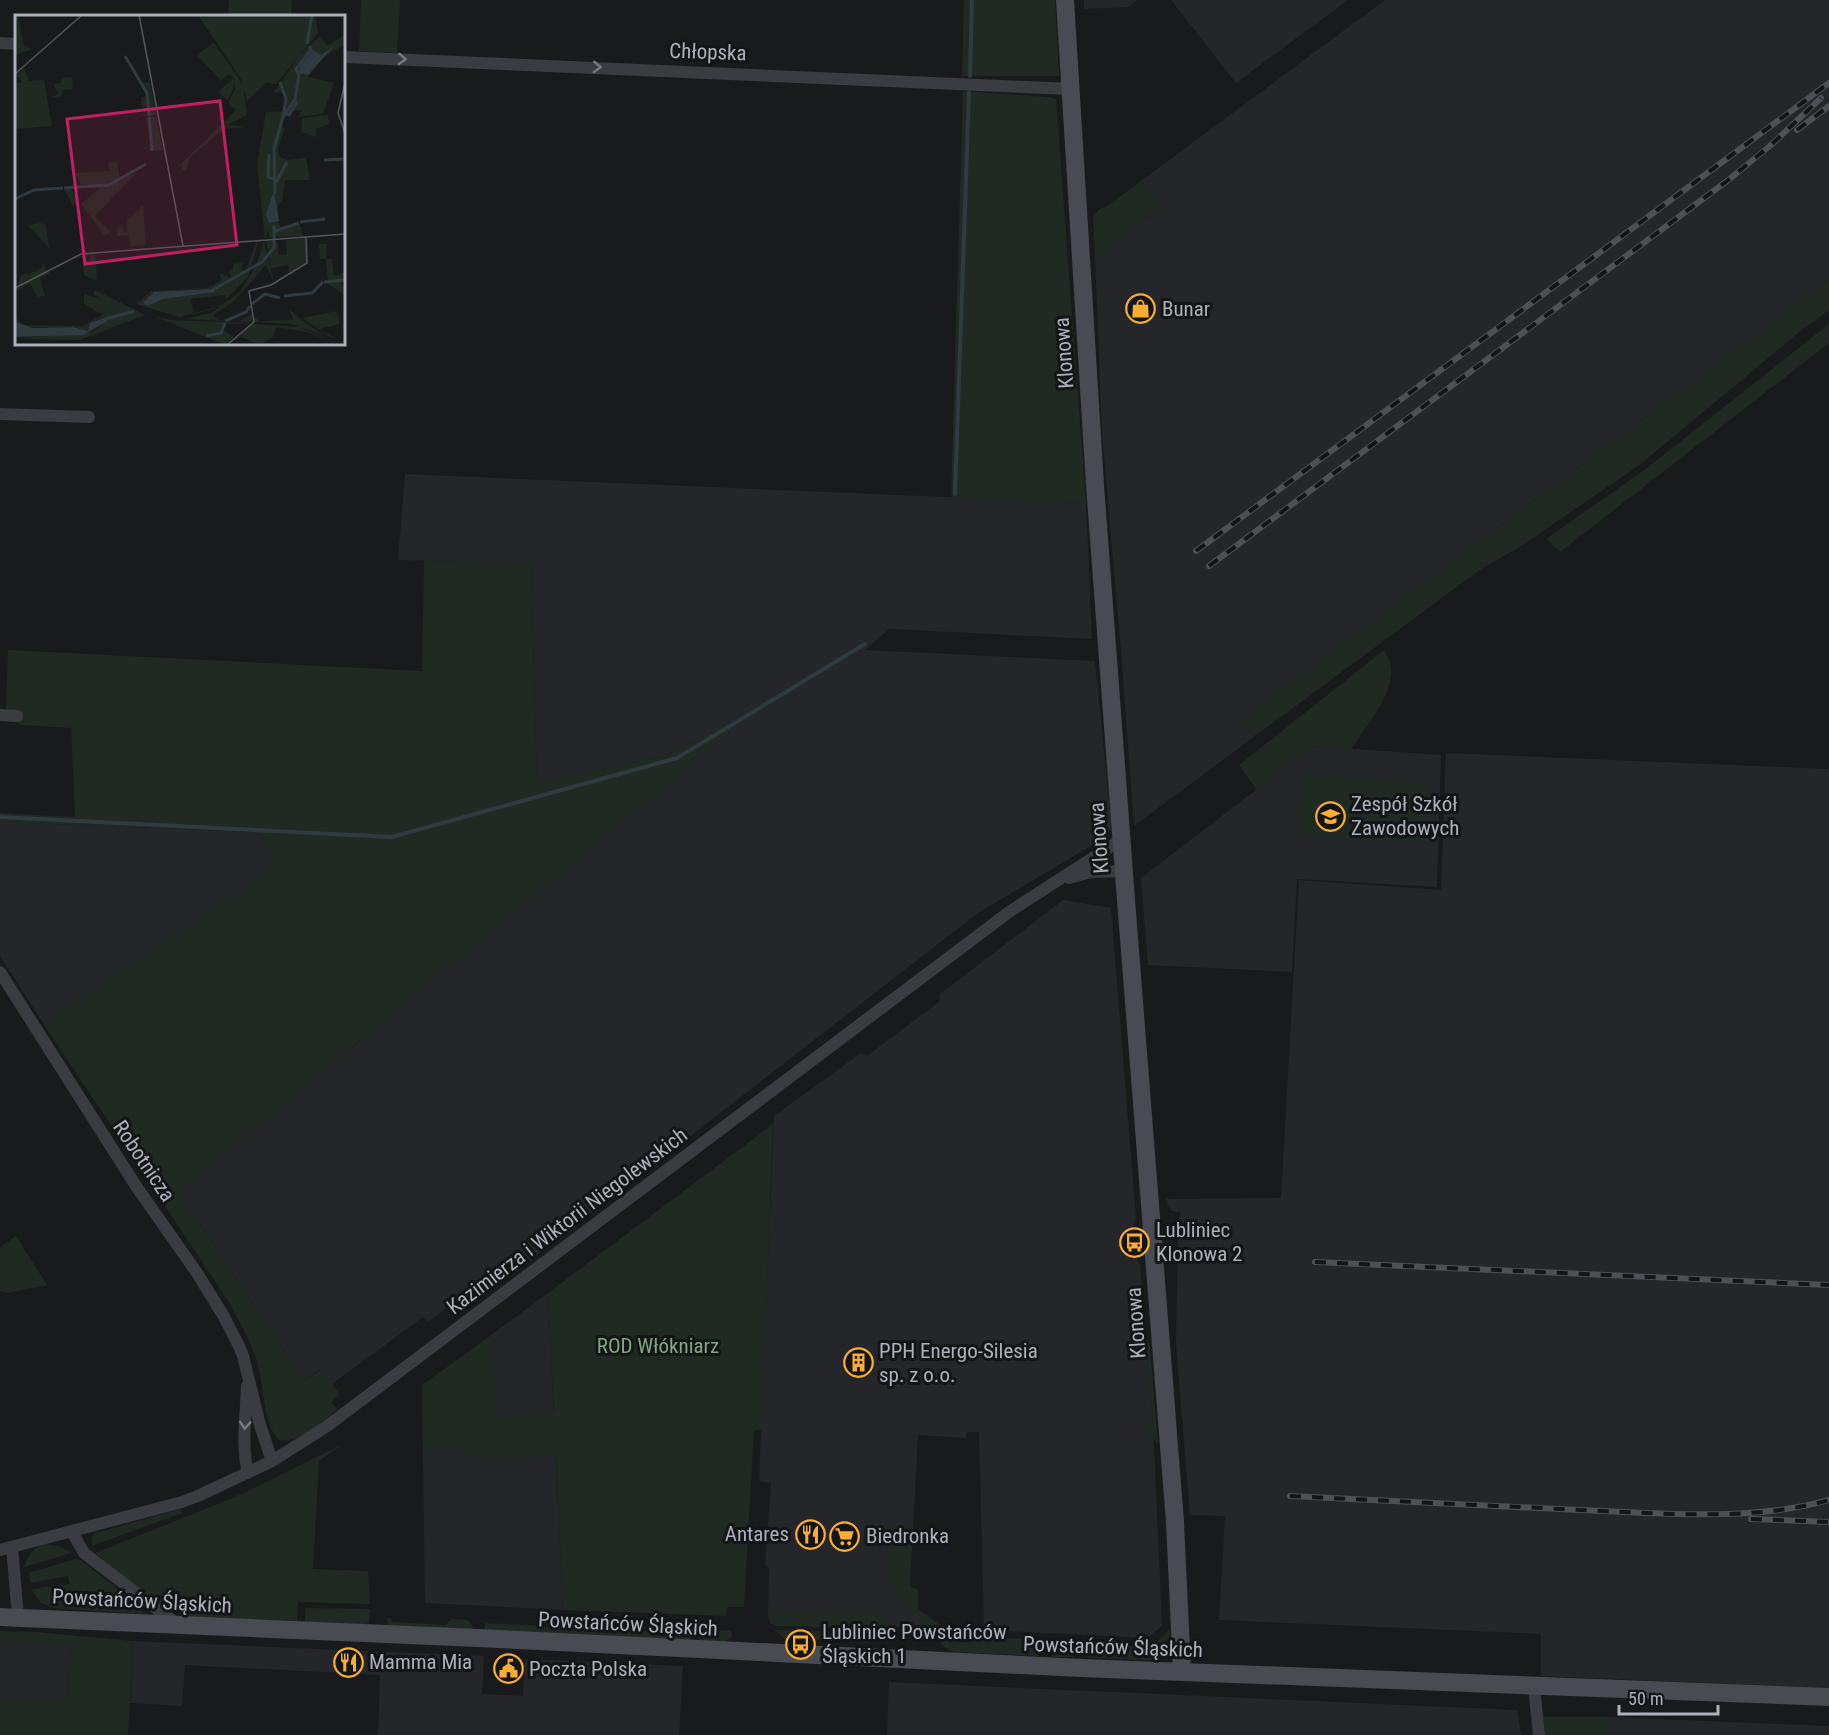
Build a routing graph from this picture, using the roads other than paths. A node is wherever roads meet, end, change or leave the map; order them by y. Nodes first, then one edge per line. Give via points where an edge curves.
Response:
1 (1065, 0) edge
2 (0, 43) edge
3 (15, 44) edge
4 (345, 57) edge
5 (1070, 89) junction
6 (0, 414) edge
7 (89, 417) dead end
8 (0, 715) edge
9 (17, 716) dead end
10 (1122, 839) junction
11 (1124, 871) junction
12 (1054, 883) junction
13 (0, 972) edge
14 (247, 1376) junction
15 (272, 1461) junction
16 (248, 1473) junction
17 (72, 1532) junction
18 (6, 1548) edge
19 (9, 1617) edge
20 (179, 1626) junction
21 (1182, 1672) junction
22 (1534, 1687) junction
23 (1829, 1697) edge
24 (1539, 1735) edge

1 - 5 main road, Klonowa
2 - 3 street
4 -> 5 street, Chłopska
5 - 10 main road, Klonowa
6 - 7 street
8 - 9 street
10 - 11 main road, Klonowa
10 - 12 street, Kazimierza i Wiktorii Niegolewskich
11 - 12 street via 1091,872
11 - 21 main road, Klonowa via 1175,1522
12 - 15 street, Kazimierza i Wiktorii Niegolewskich via 964,945 326,1427
13 - 14 street, Robotnicza via 129,1176 223,1315 239,1346
14 - 15 street, Robotnicza
14 -> 16 street, Robotnicza via 244,1438
15 - 16 street, Kazimierza i Wiktorii Niegolewskich
16 - 17 street, Kazimierza i Wiktorii Niegolewskich via 182,1502
17 - 18 street, Kazimierza i Wiktorii Niegolewskich
17 - 20 street via 84,1552
18 - 19 street, Kazimierza i Wiktorii Niegolewskich
19 - 20 main road, Powstańców Śląskich
20 - 21 main road, Powstańców Śląskich
21 - 22 main road, Powstańców Śląskich
22 - 23 main road, Powstańców Śląskich
22 - 24 street

